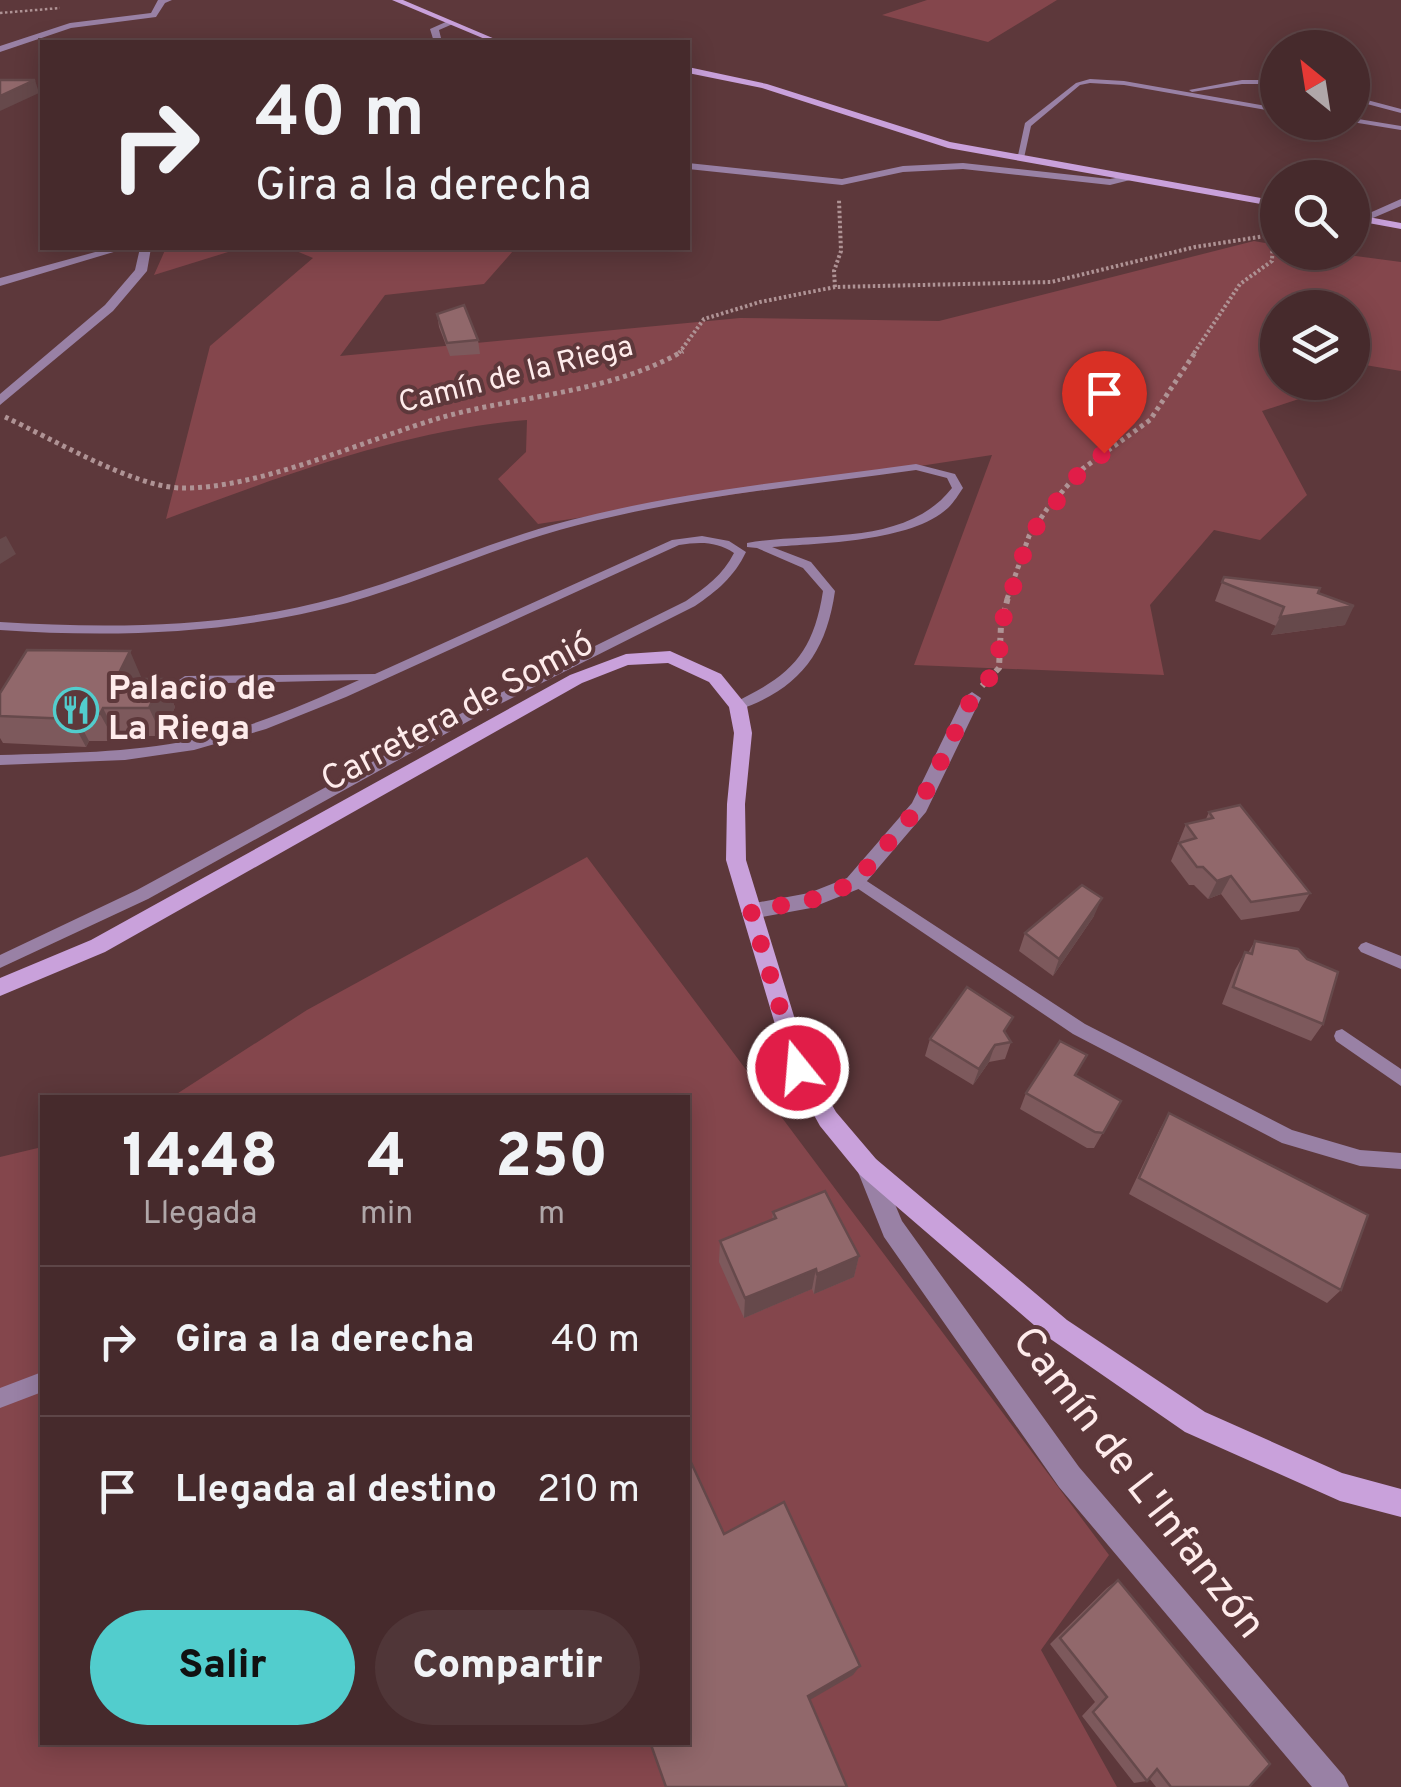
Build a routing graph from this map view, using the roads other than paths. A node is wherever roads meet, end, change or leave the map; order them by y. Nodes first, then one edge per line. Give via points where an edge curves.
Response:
1 (168, 0) edge
2 (396, 0) edge
3 (451, 23) junction
4 (437, 40) edge
5 (493, 40) edge
6 (0, 49) edge
7 (690, 70) edge
8 (1260, 82) edge
9 (1179, 92) junction
10 (1370, 103) edge
11 (1260, 107) edge
12 (1401, 111) edge
13 (1370, 123) edge
14 (1401, 128) edge
15 (1020, 158) junction
16 (690, 166) edge
17 (1133, 178) junction
18 (1260, 201) edge
19 (1401, 202) edge
20 (1370, 214) edge
21 (1370, 220) edge
22 (1401, 226) edge
23 (113, 250) edge
24 (145, 250) edge
25 (0, 282) edge
26 (0, 401) edge
27 (751, 545) junction
28 (734, 547) junction
29 (0, 626) edge
30 (379, 676) junction
31 (185, 680) dead end
32 (972, 698) road end
33 (738, 706) junction
34 (0, 760) edge
35 (856, 880) junction
36 (751, 911) junction
37 (1366, 948) dead end
38 (0, 962) edge
39 (1401, 963) edge
40 (0, 987) edge
41 (1342, 1036) dead end
42 (1401, 1079) edge
43 (1401, 1161) edge
44 (868, 1166) junction
45 (40, 1383) edge
46 (0, 1398) edge
47 (1401, 1504) edge
48 (1333, 1787) edge

1 - 6 street via 152,15 70,26
2 - 3 street
3 - 4 street via 434,29
3 - 5 street
7 - 15 street via 764,86 912,136
8 - 9 lane
9 - 11 lane
9 - 15 lane via 1078,84 1028,125
10 - 12 lane
13 - 14 lane
15 - 17 street
16 - 17 street via 842,182 963,166 1110,182
17 - 18 street
19 - 20 street
21 - 22 street
23 - 25 street
24 - 26 street via 142,271 109,308
27 - 28 lane
27 - 29 lane via 884,532 952,502 958,488 951,476 916,467 646,505 568,524 347,599 241,621 156,628
27 - 33 lane via 807,565 828,591 825,628 802,669
28 - 30 lane via 698,538 676,542
28 - 38 lane via 738,565 690,603 492,703 159,888
30 - 31 lane
30 - 34 lane via 261,726 194,745
32 - 35 street via 918,808
33 - 36 street via 743,733 736,860
33 - 40 street, Carretera de Somió via 716,678 670,657 609,666 98,946
35 - 36 street via 811,900
35 - 43 lane via 1079,1029 1288,1137 1360,1158
36 - 44 street via 798,1068 828,1119
37 - 39 lane
41 - 42 lane
44 - 47 street via 1058,1329 1195,1422 1340,1487
44 - 48 street, Camín de L'Infanzón via 893,1228 1069,1477
45 - 46 lane

